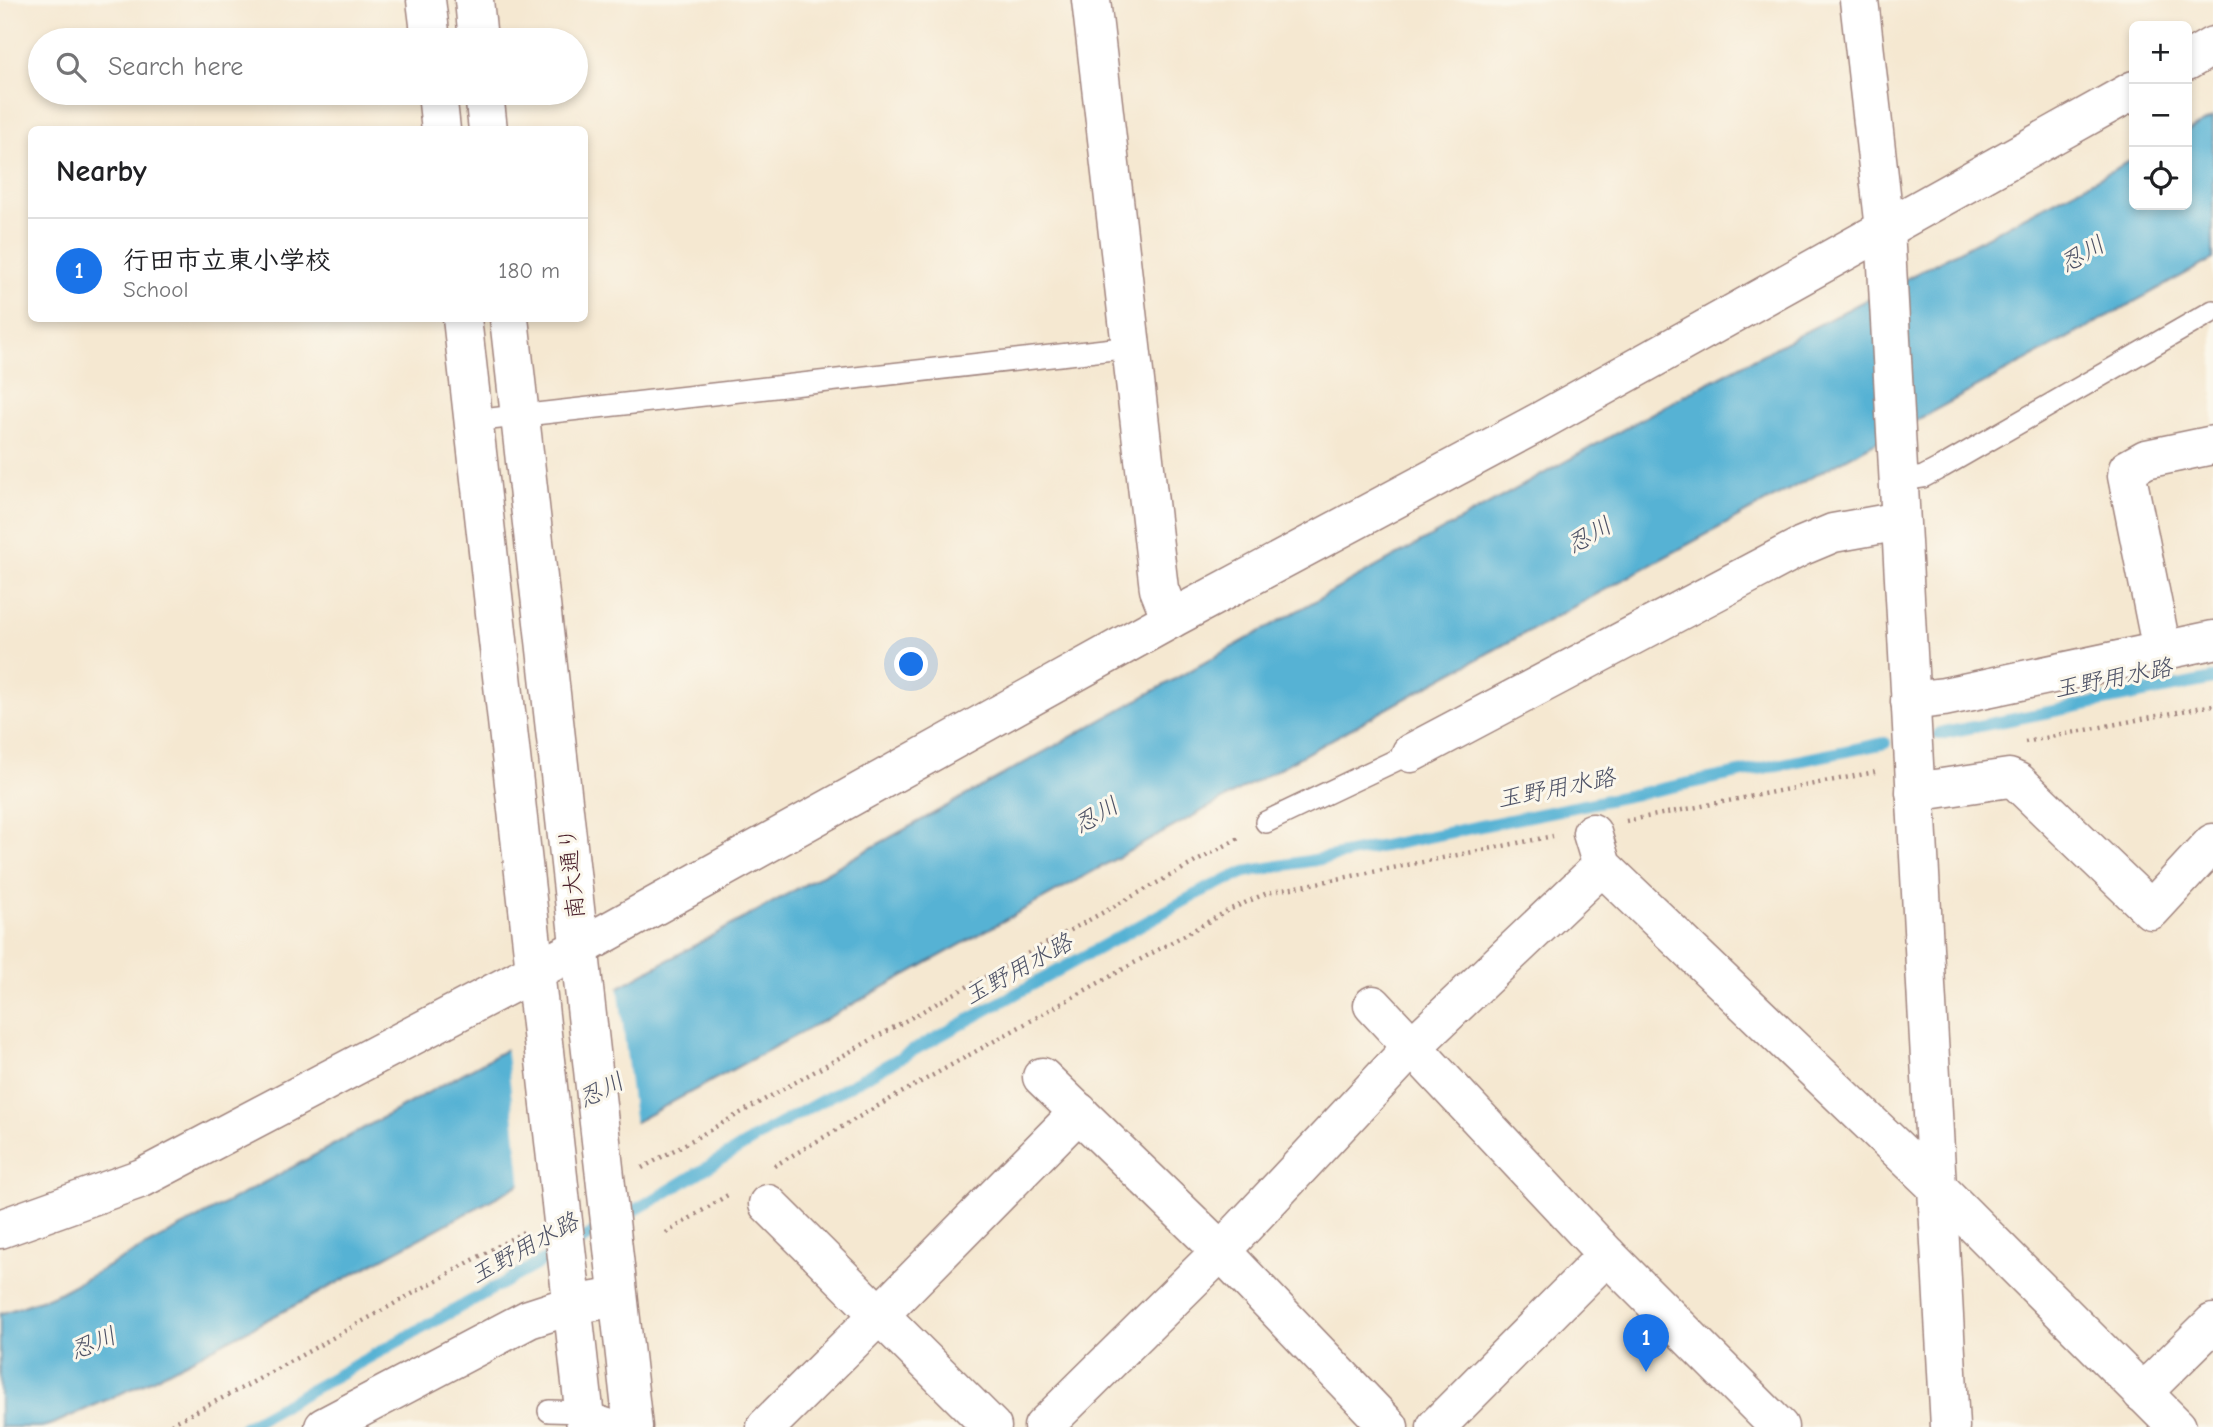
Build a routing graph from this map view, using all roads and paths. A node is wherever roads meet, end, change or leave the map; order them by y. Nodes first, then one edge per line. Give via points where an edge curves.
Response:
1 (426, 0) edge
2 (474, 0) edge
3 (1091, 0) edge
4 (1859, 0) edge
5 (430, 28) edge
6 (477, 28) edge
7 (2213, 46) edge
8 (2192, 58) edge
9 (2129, 93) edge
10 (438, 105) edge
11 (485, 105) edge
12 (441, 126) edge
13 (488, 126) edge
14 (1886, 241) junction
15 (2213, 311) edge
16 (462, 322) edge
17 (509, 322) edge
18 (1131, 347) junction
19 (520, 416) junction
20 (473, 421) junction
21 (2213, 446) edge
22 (1898, 475) junction
23 (1900, 521) junction
24 (1171, 619) junction
25 (2213, 640) edge
26 (2162, 651) junction
27 (1910, 701) junction
28 (2213, 705) edge
29 (2021, 743) dead end
30 (1411, 753) joint
31 (1884, 770) dead end
32 (1915, 792) junction
33 (1266, 822) joint
34 (2213, 843) edge
35 (1597, 849) junction
36 (581, 960) junction
37 (536, 984) junction
38 (1373, 1005) dead end
39 (1413, 1046) junction
40 (1042, 1077) dead end
41 (1079, 1112) junction
42 (614, 1183) junction
43 (760, 1186) junction
44 (1938, 1188) junction
45 (553, 1216) junction
46 (0, 1229) edge
47 (666, 1233) dead end
48 (1221, 1251) junction
49 (1607, 1255) junction
50 (570, 1290) junction
51 (618, 1297) junction
52 (880, 1314) junction
53 (2213, 1323) edge
54 (2143, 1393) junction
55 (573, 1417) edge
56 (165, 1427) edge
57 (324, 1427) edge
58 (633, 1427) edge
59 (766, 1427) edge
60 (992, 1427) edge
61 (1043, 1427) edge
62 (1389, 1427) edge
63 (1436, 1427) edge
64 (1779, 1427) edge
65 (1950, 1427) edge
66 (2177, 1427) edge

1 - 5 street
2 - 6 street
3 - 18 street
4 - 14 street
7 - 8 street
9 - 14 street
10 - 12 street
11 - 13 street
14 - 22 street
14 - 24 street
15 - 22 lane via 1923,477
16 - 20 street, 南大通り
17 - 19 street, 南大通り
18 - 19 lane
18 - 24 street via 1159,589
19 - 20 lane
19 - 36 street, 南大通り
20 - 37 street, 南大通り
21 - 26 street via 2146,459 2128,468
22 - 23 street
23 - 27 street
23 - 30 street via 1833,533 1802,546
24 - 36 street
25 - 26 street
26 - 27 street
27 - 32 street
28 - 29 path
30 - 33 lane
31 - 35 path via 1609,824
32 - 34 street via 2008,778 2018,782 2151,910
32 - 44 street
33 - 42 path
35 - 39 street
35 - 43 path via 1543,836 1267,893 876,1107
35 - 44 street
36 - 37 street
36 - 42 street, 南大通り
37 - 45 street, 南大通り
37 - 46 street via 142,1178
38 - 39 street
39 - 48 street
39 - 49 street
40 - 41 street
41 - 48 street
41 - 52 street
42 - 51 street, 南大通り
43 - 47 path
43 - 52 street
44 - 54 street
44 - 65 street
45 - 50 street, 南大通り
45 - 56 path via 259,1380
48 - 61 street
48 - 62 street
49 - 63 street
49 - 64 street
50 - 51 street
50 - 55 street, 南大通り
50 - 57 street via 529,1319
51 - 58 street, 南大通り
52 - 59 street
52 - 60 street
53 - 54 street
54 - 66 street
55 - 58 lane

